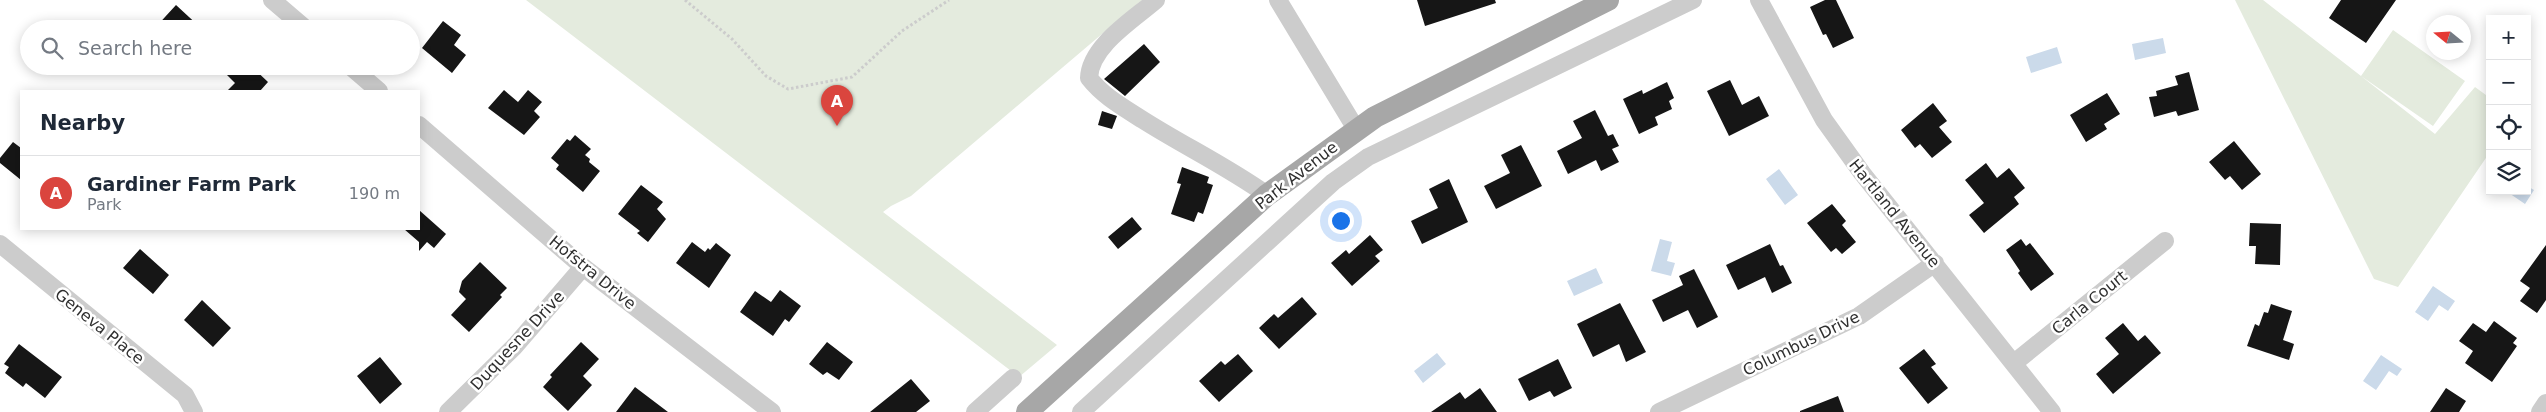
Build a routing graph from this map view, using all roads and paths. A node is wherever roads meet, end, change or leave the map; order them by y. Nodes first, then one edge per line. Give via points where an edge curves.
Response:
1 (685, 0) edge
2 (949, 0) edge
3 (1156, 0) edge
4 (1278, 0) edge
5 (1608, 0) edge
6 (1693, 0) edge
7 (1759, 0) edge
8 (281, 3) edge
9 (297, 20) edge
10 (360, 75) edge
11 (378, 90) edge
12 (420, 127) edge
13 (1356, 129) junction
14 (1267, 195) junction
15 (2165, 241) dead end
16 (0, 244) edge
17 (1935, 262) junction
18 (583, 267) junction
19 (2014, 363) junction
20 (1013, 378) dead end
21 (2546, 403) edge
22 (194, 412) edge
23 (448, 412) edge
24 (772, 412) edge
25 (975, 412) edge
26 (1027, 412) edge
27 (1080, 412) edge
28 (1660, 412) edge
29 (2052, 412) edge
30 (2540, 412) edge

1 - 2 path via 732,39 766,76 788,89 852,77 902,31
3 - 14 street via 1099,50 1090,67 1089,78 1102,95 1233,171
4 - 13 street
5 - 13 main road, Park Avenue
6 - 27 street via 1368,157 1333,182
7 - 17 street, Hartland Avenue via 1824,120 1862,173
8 - 9 street
10 - 11 street
12 - 18 street, Hofstra Drive
13 - 14 main road, Park Avenue
14 - 26 main road, Park Avenue
15 - 19 street, Carla Court
16 - 22 street, Geneva Place via 185,395
17 - 19 street, Hartland Avenue
17 - 28 street, Columbus Drive via 1859,316
18 - 23 street, Duquesne Drive via 514,348
18 - 24 street, Hofstra Drive
19 - 29 street, Hartland Avenue
20 - 25 street
21 - 30 street

